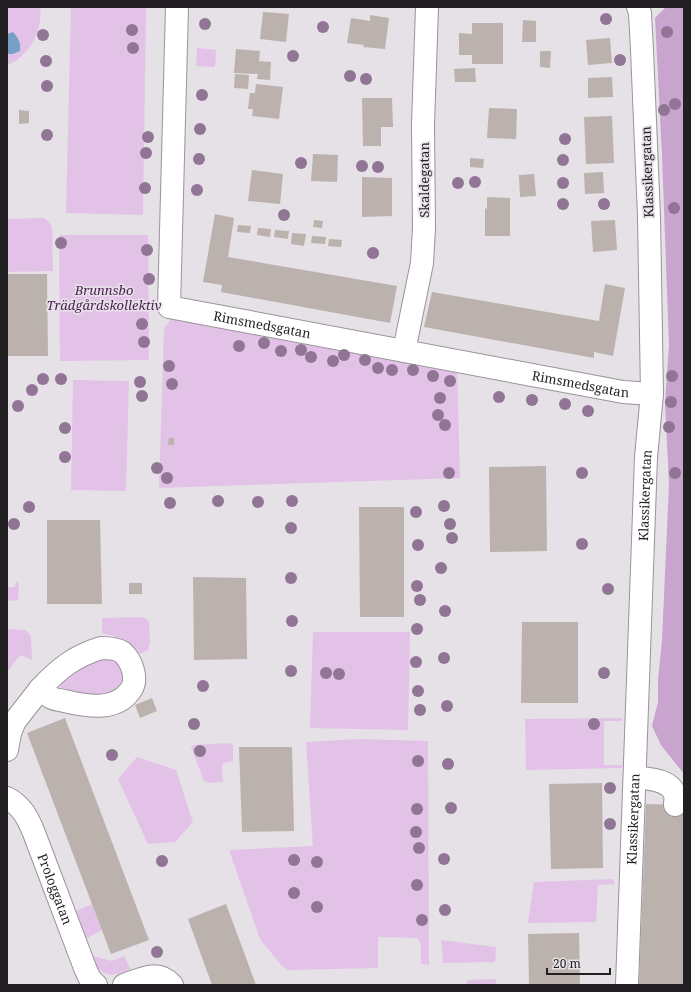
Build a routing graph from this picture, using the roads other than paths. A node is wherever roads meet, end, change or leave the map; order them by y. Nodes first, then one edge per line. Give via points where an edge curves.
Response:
1 (178, 7) edge
2 (427, 7) edge
3 (638, 7) edge
4 (404, 351) junction
5 (652, 394) junction
6 (40, 689) dead end
7 (7, 750) edge
8 (635, 777) junction
9 (7, 798) edge
10 (676, 805) dead end
11 (96, 985) edge
12 (124, 985) edge
13 (172, 985) edge
14 (627, 985) edge

1 - 4 street, Rimsmedsgatan via 169,307
2 - 4 street, Skaldegatan via 422,263
3 - 5 street, Klassikergatan via 649,216
4 - 5 street, Rimsmedsgatan via 623,392
5 - 8 street, Klassikergatan via 646,457
6 - 7 street via 15,721
8 - 10 street via 660,781 669,786 675,794
8 - 14 street, Klassikergatan
9 - 11 street, Prologgatan via 26,814 85,968
12 - 13 street via 147,977 159,976 167,979

